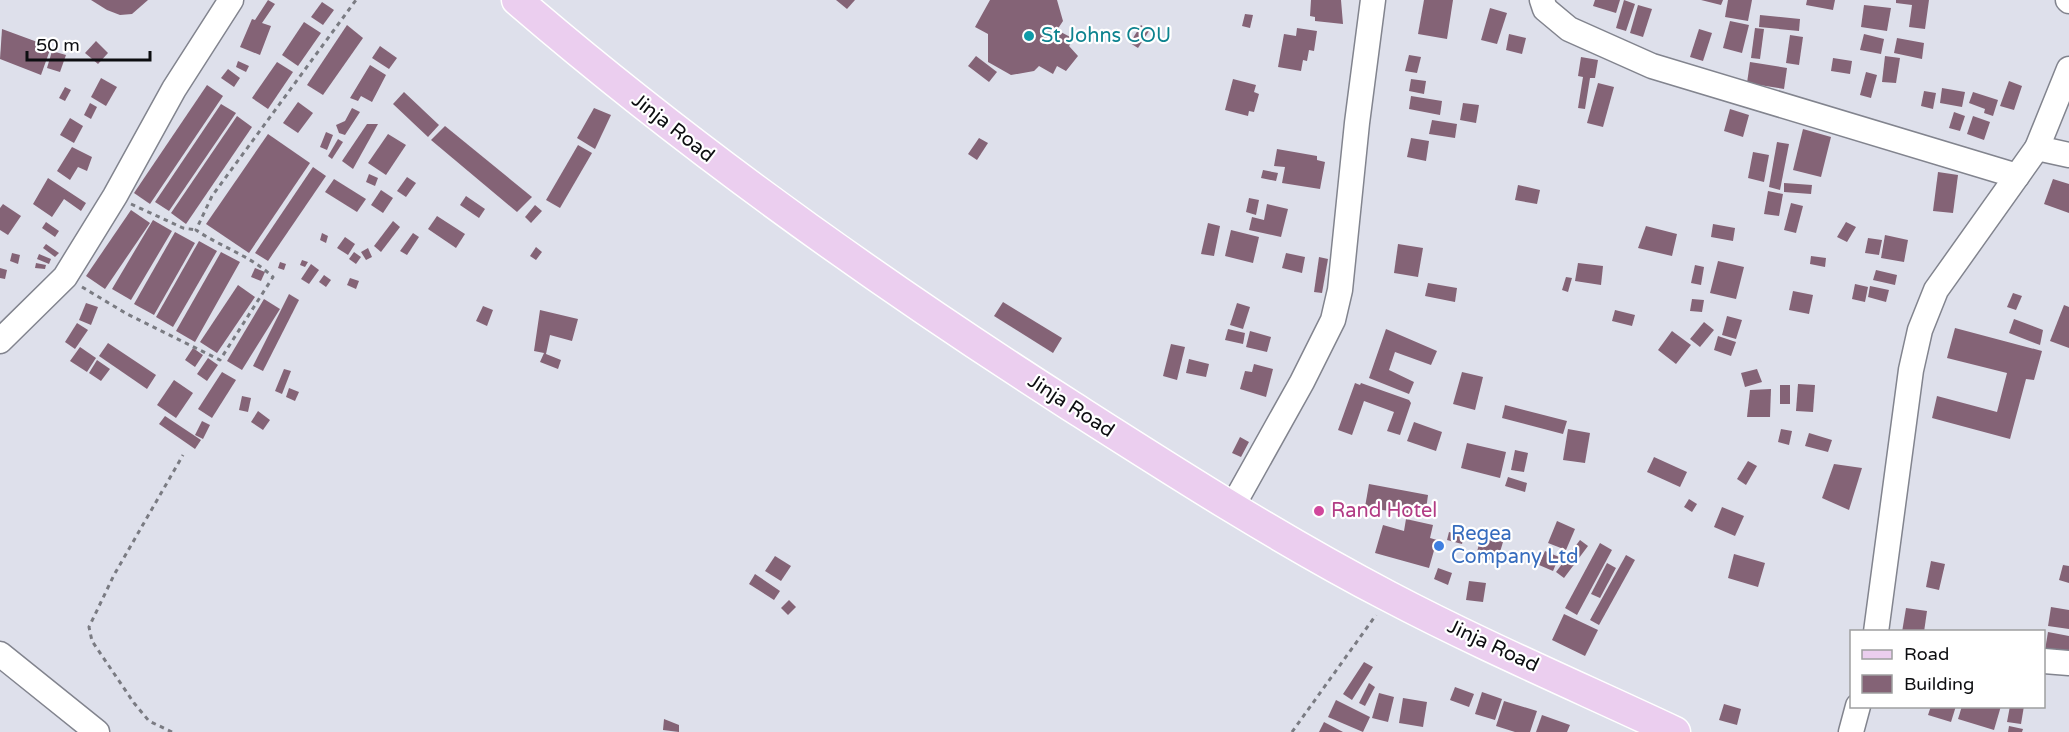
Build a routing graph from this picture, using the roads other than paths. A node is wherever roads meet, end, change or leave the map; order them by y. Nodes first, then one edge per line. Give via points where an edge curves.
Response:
1 (231, 0) edge
2 (517, 0) edge
3 (1373, 0) edge
4 (1542, 0) edge
5 (2069, 69) edge
6 (2037, 148) junction
7 (2069, 155) edge
8 (2017, 176) junction
9 (0, 341) edge
10 (1231, 508) junction
11 (1876, 630) edge
12 (0, 654) edge
13 (2045, 661) edge
14 (2069, 663) edge
15 (1857, 708) edge
16 (97, 732) edge
17 (1674, 732) edge
18 (1851, 732) edge

1 - 9 street via 174,88 65,277
2 - 10 main road, Jinja Road via 608,78 770,202 945,324
3 - 10 street via 1340,290 1333,320
4 - 8 street via 1545,9 1569,29 1652,66
5 - 6 street
6 - 7 street
6 - 8 street
8 - 11 street via 1936,290 1920,330 1911,370
10 - 17 main road, Jinja Road via 1389,597
12 - 16 street
13 - 14 street
15 - 18 street

